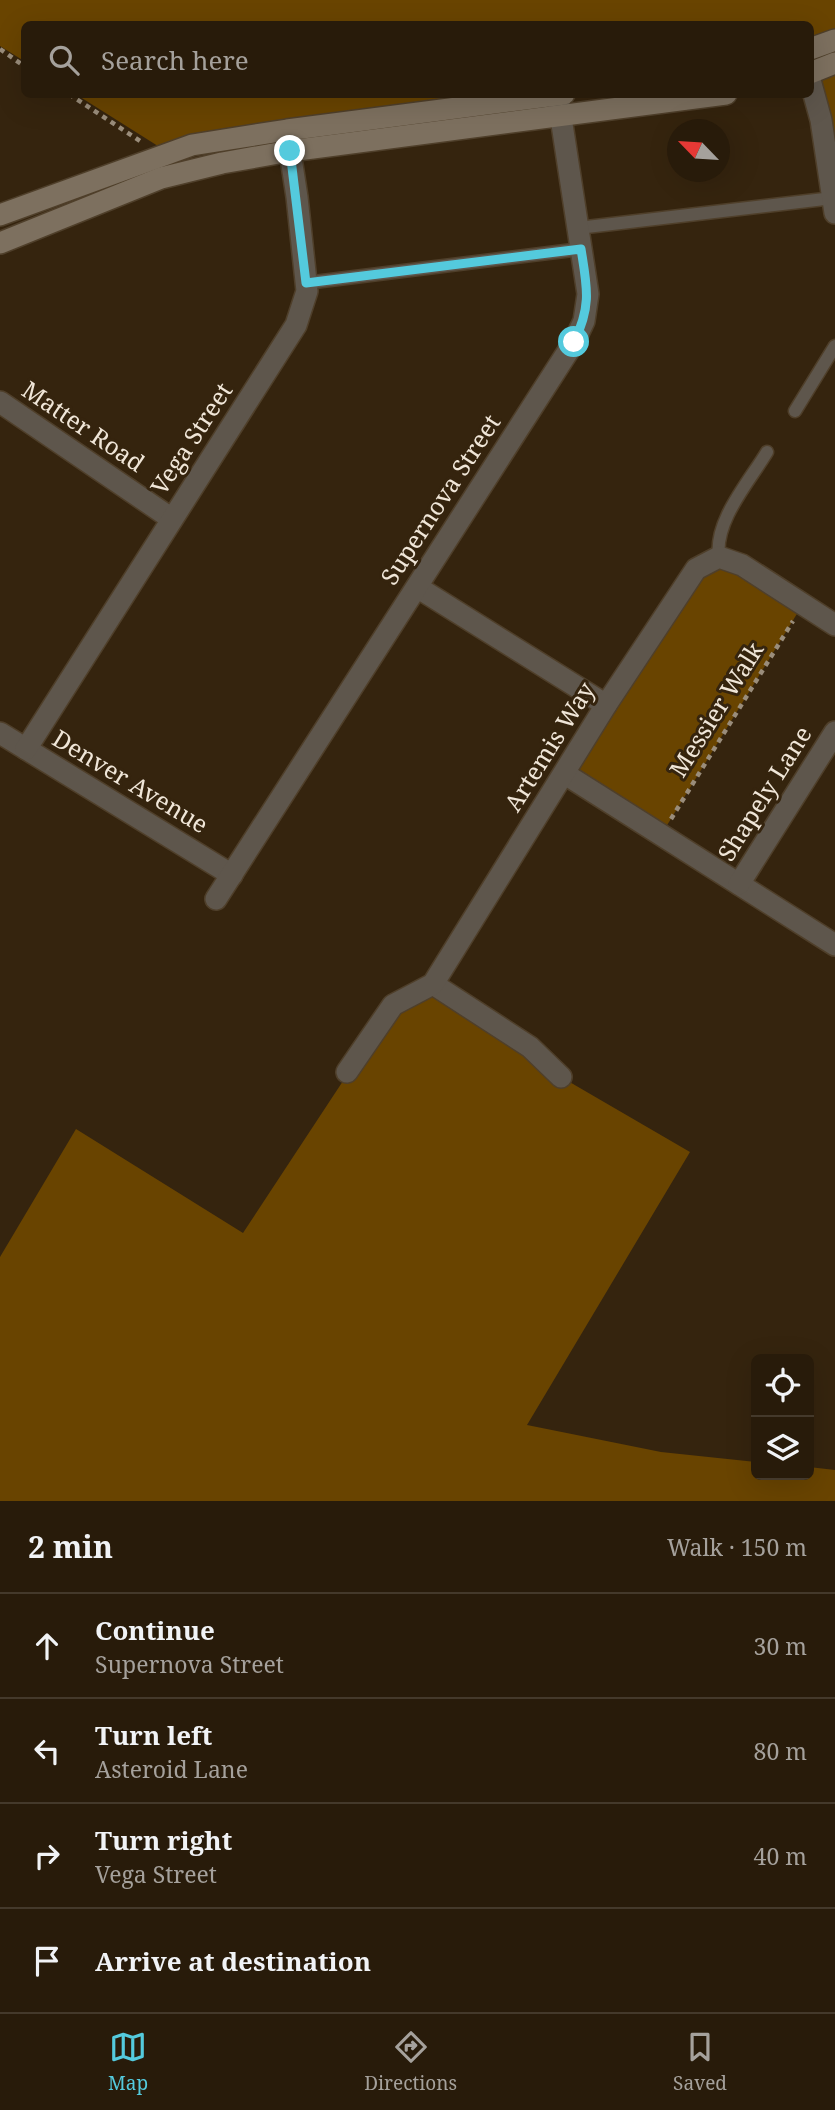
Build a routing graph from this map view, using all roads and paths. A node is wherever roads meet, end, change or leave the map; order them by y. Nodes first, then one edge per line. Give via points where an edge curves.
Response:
1 (835, 40) edge
2 (814, 48) edge
3 (0, 50) edge
4 (21, 63) edge
5 (835, 64) edge
6 (814, 72) edge
7 (814, 95) edge
8 (75, 98) edge
9 (543, 98) edge
10 (561, 98) edge
11 (697, 98) edge
12 (560, 117) junction
13 (289, 141) junction
14 (161, 155) junction
15 (834, 206) edge
16 (0, 215) edge
17 (580, 239) junction
18 (0, 243) edge
19 (306, 283) junction
20 (835, 346) edge
21 (0, 402) edge
22 (795, 411) dead end
23 (767, 452) dead end
24 (172, 519) junction
25 (719, 557) junction
26 (416, 587) junction
27 (803, 604) junction
28 (835, 625) edge
29 (606, 705) junction
30 (835, 732) edge
31 (0, 733) edge
32 (26, 749) junction
33 (565, 774) junction
34 (661, 835) junction
35 (232, 875) junction
36 (739, 884) junction
37 (216, 899) dead end
38 (835, 945) edge
39 (433, 984) junction
40 (347, 1072) dead end
41 (561, 1077) dead end

1 - 2 street
3 - 4 path
5 - 6 street
7 - 15 street
8 - 14 path
9 - 13 street
10 - 12 street, Supernova Street
11 - 12 street
12 - 13 street
12 - 17 street, Supernova Street
13 - 14 street via 219,140
13 - 18 street via 161,178
13 - 19 street, Vega Street
14 - 16 street
15 - 17 lane
17 - 19 lane
17 - 26 street, Supernova Street via 588,294 584,321
19 - 24 street, Vega Street via 296,325
20 - 22 lane
21 - 24 street, Matter Road
23 - 25 lane via 723,522 717,542
24 - 32 street, Vega Street
25 - 27 street via 742,565
25 - 29 street, Artemis Way via 696,569
26 - 29 street
26 - 35 street, Supernova Street
27 - 28 street
27 - 34 path, Messier Walk
29 - 33 street, Artemis Way
30 - 36 street, Shapely Lane
31 - 32 street, Denver Avenue
32 - 35 street, Denver Avenue
33 - 34 street
33 - 39 street, Artemis Way
34 - 36 street
35 - 37 street, Supernova Street
36 - 38 street
39 - 40 street via 393,1004
39 - 41 street via 530,1047

